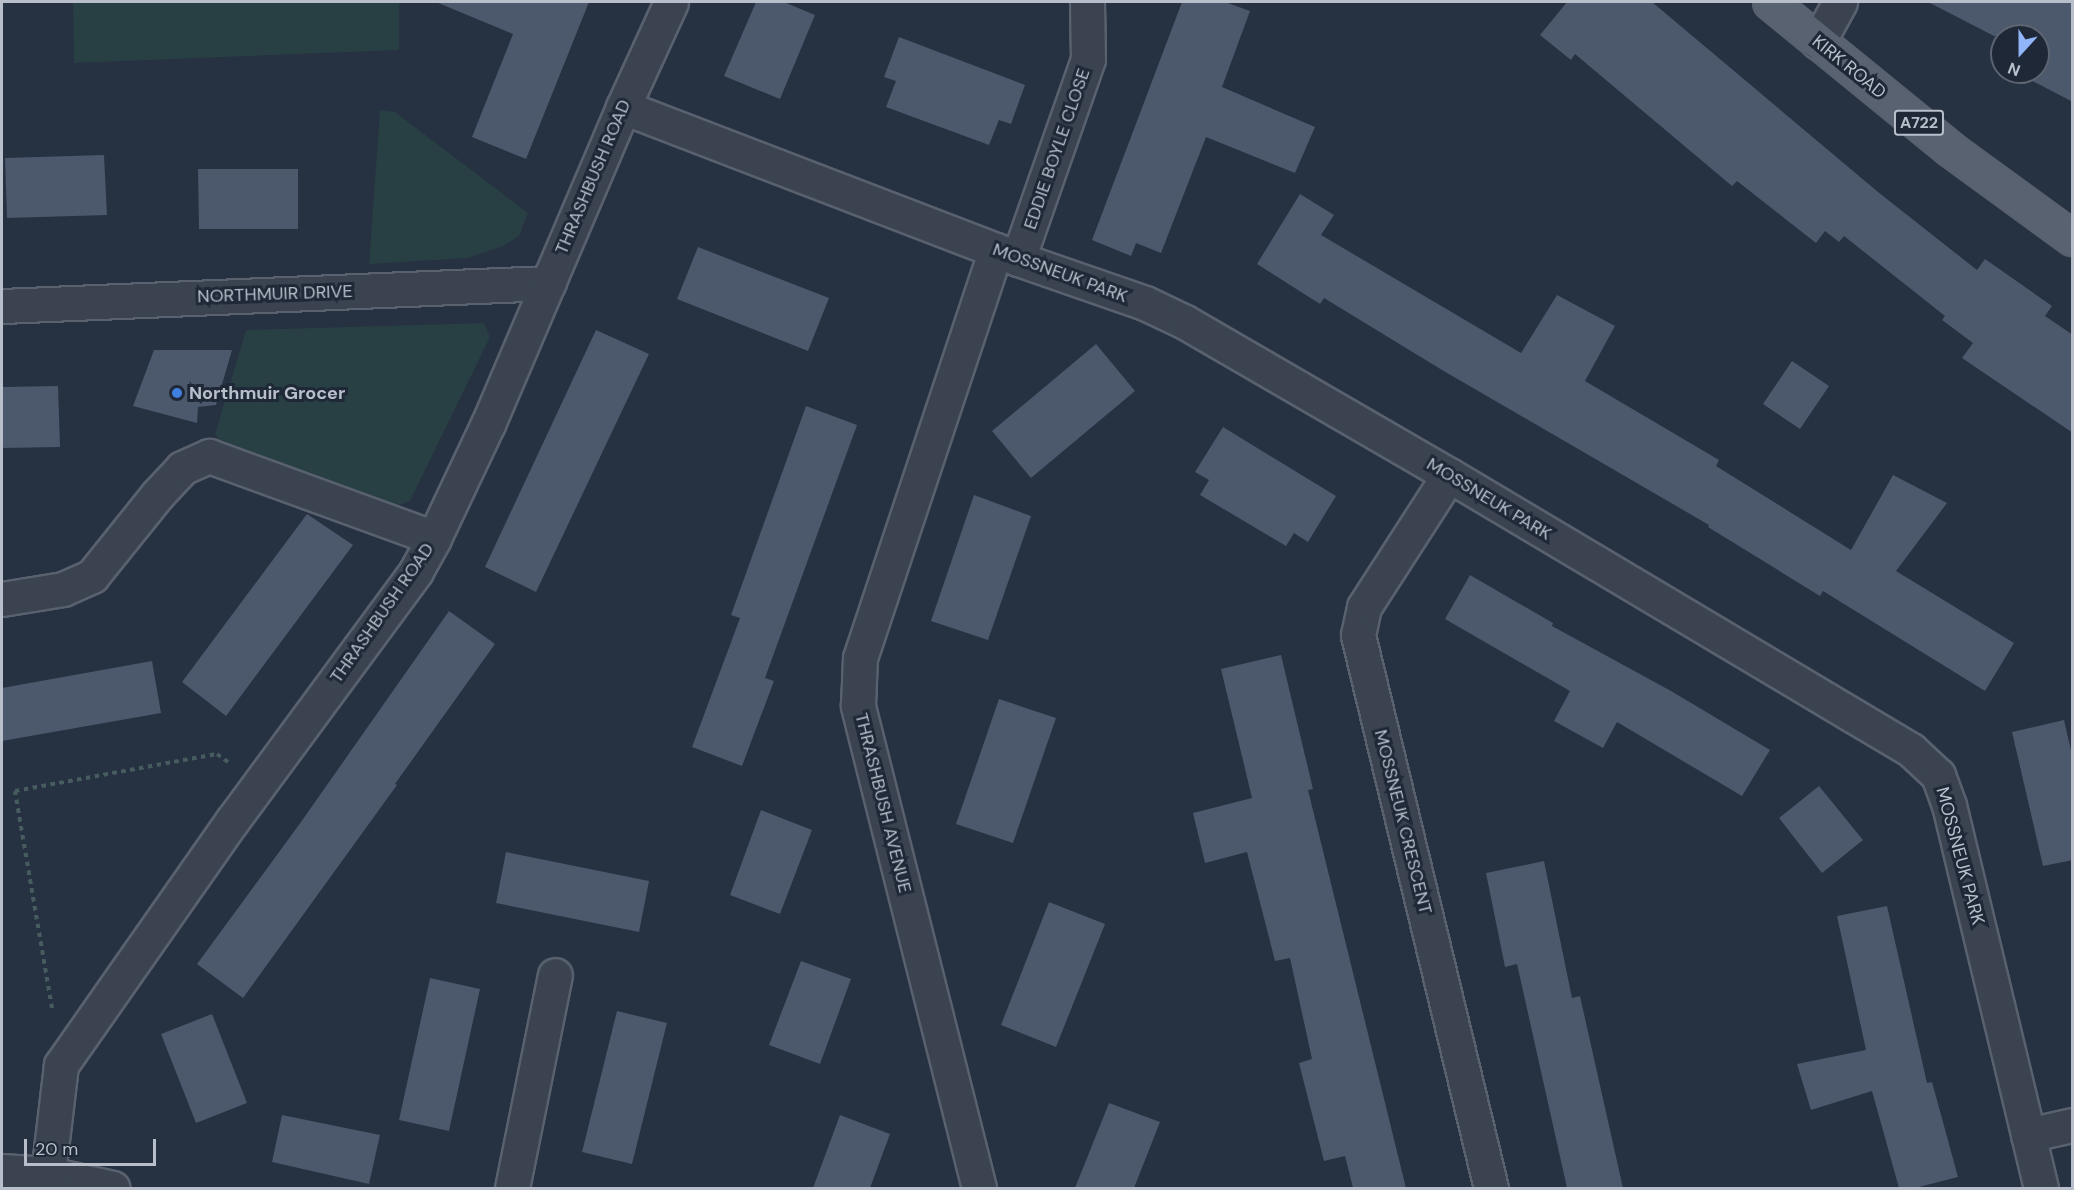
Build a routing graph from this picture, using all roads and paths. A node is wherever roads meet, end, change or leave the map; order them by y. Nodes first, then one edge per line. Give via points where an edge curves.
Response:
1 (671, 2) edge
2 (1085, 2) edge
3 (1770, 2) edge
4 (1840, 2) edge
5 (1818, 42) junction
6 (623, 107) junction
7 (2073, 238) edge
8 (1007, 254) junction
9 (549, 283) junction
10 (2, 306) edge
11 (1449, 475) junction
12 (434, 538) junction
13 (2, 599) edge
14 (259, 784) junction
15 (555, 975) dead end
16 (61, 1065) junction
17 (2073, 1125) edge
18 (2028, 1135) junction
19 (2, 1171) edge
20 (49, 1181) edge
21 (113, 1188) edge
22 (512, 1188) edge
23 (979, 1188) edge
24 (1491, 1188) edge
25 (2041, 1188) edge

1 - 6 street, THRASHBUSH ROAD
2 - 8 street, EDDIE BOYLE CLOSE via 1088,59
3 - 5 main road, KIRK ROAD / A722
4 - 5 street
5 - 7 main road, KIRK ROAD / A722 via 1950,149
6 - 8 street, MOSSNEUK PARK
6 - 9 street, THRASHBUSH ROAD
8 - 11 street, MOSSNEUK PARK via 1145,303 1185,322
8 - 23 street, THRASHBUSH AVENUE via 860,658 858,705
9 - 10 street, NORTHMUIR DRIVE
9 - 12 street, THRASHBUSH ROAD
11 - 18 street, MOSSNEUK PARK via 1911,750 1938,776 1949,805
11 - 24 street, MOSSNEUK CRESCENT via 1364,606 1358,635
12 - 13 street via 209,456 182,468 92,576 63,589
12 - 14 street, THRASHBUSH ROAD via 416,570
14 - 16 street, THRASHBUSH ROAD
14 - 16 path via 217,754 15,790
15 - 22 street
16 - 20 street, THRASHBUSH ROAD
17 - 18 street
18 - 25 street, MOSSNEUK PARK
19 - 20 street
20 - 21 street

